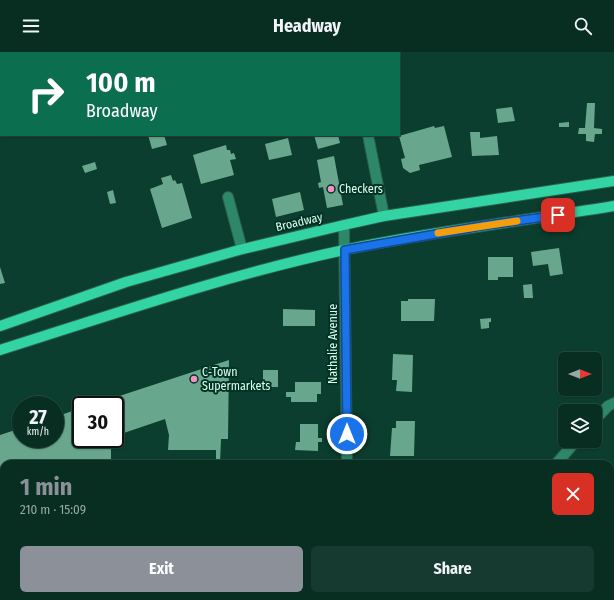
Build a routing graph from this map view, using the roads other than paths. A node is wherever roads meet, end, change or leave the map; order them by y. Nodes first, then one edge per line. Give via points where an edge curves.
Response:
1 (368, 136) edge
2 (614, 181) edge
3 (228, 197) dead end
4 (614, 206) edge
5 (384, 216) junction
6 (344, 225) junction
7 (242, 249) junction
8 (345, 250) junction
9 (0, 326) edge
10 (0, 350) edge
11 (614, 403) edge
12 (602, 412) edge
13 (570, 448) edge
14 (347, 460) edge
15 (559, 460) edge

1 - 5 street
2 - 5 main road, Broadway
3 - 7 street
4 - 8 main road
5 - 6 main road, Broadway
6 - 7 main road, Broadway
6 - 8 street, Nathalie Avenue
7 - 9 main road, Broadway via 126,282
8 - 10 main road via 227,278
8 - 14 street, Nathalie Avenue
11 - 12 street
13 - 15 street

